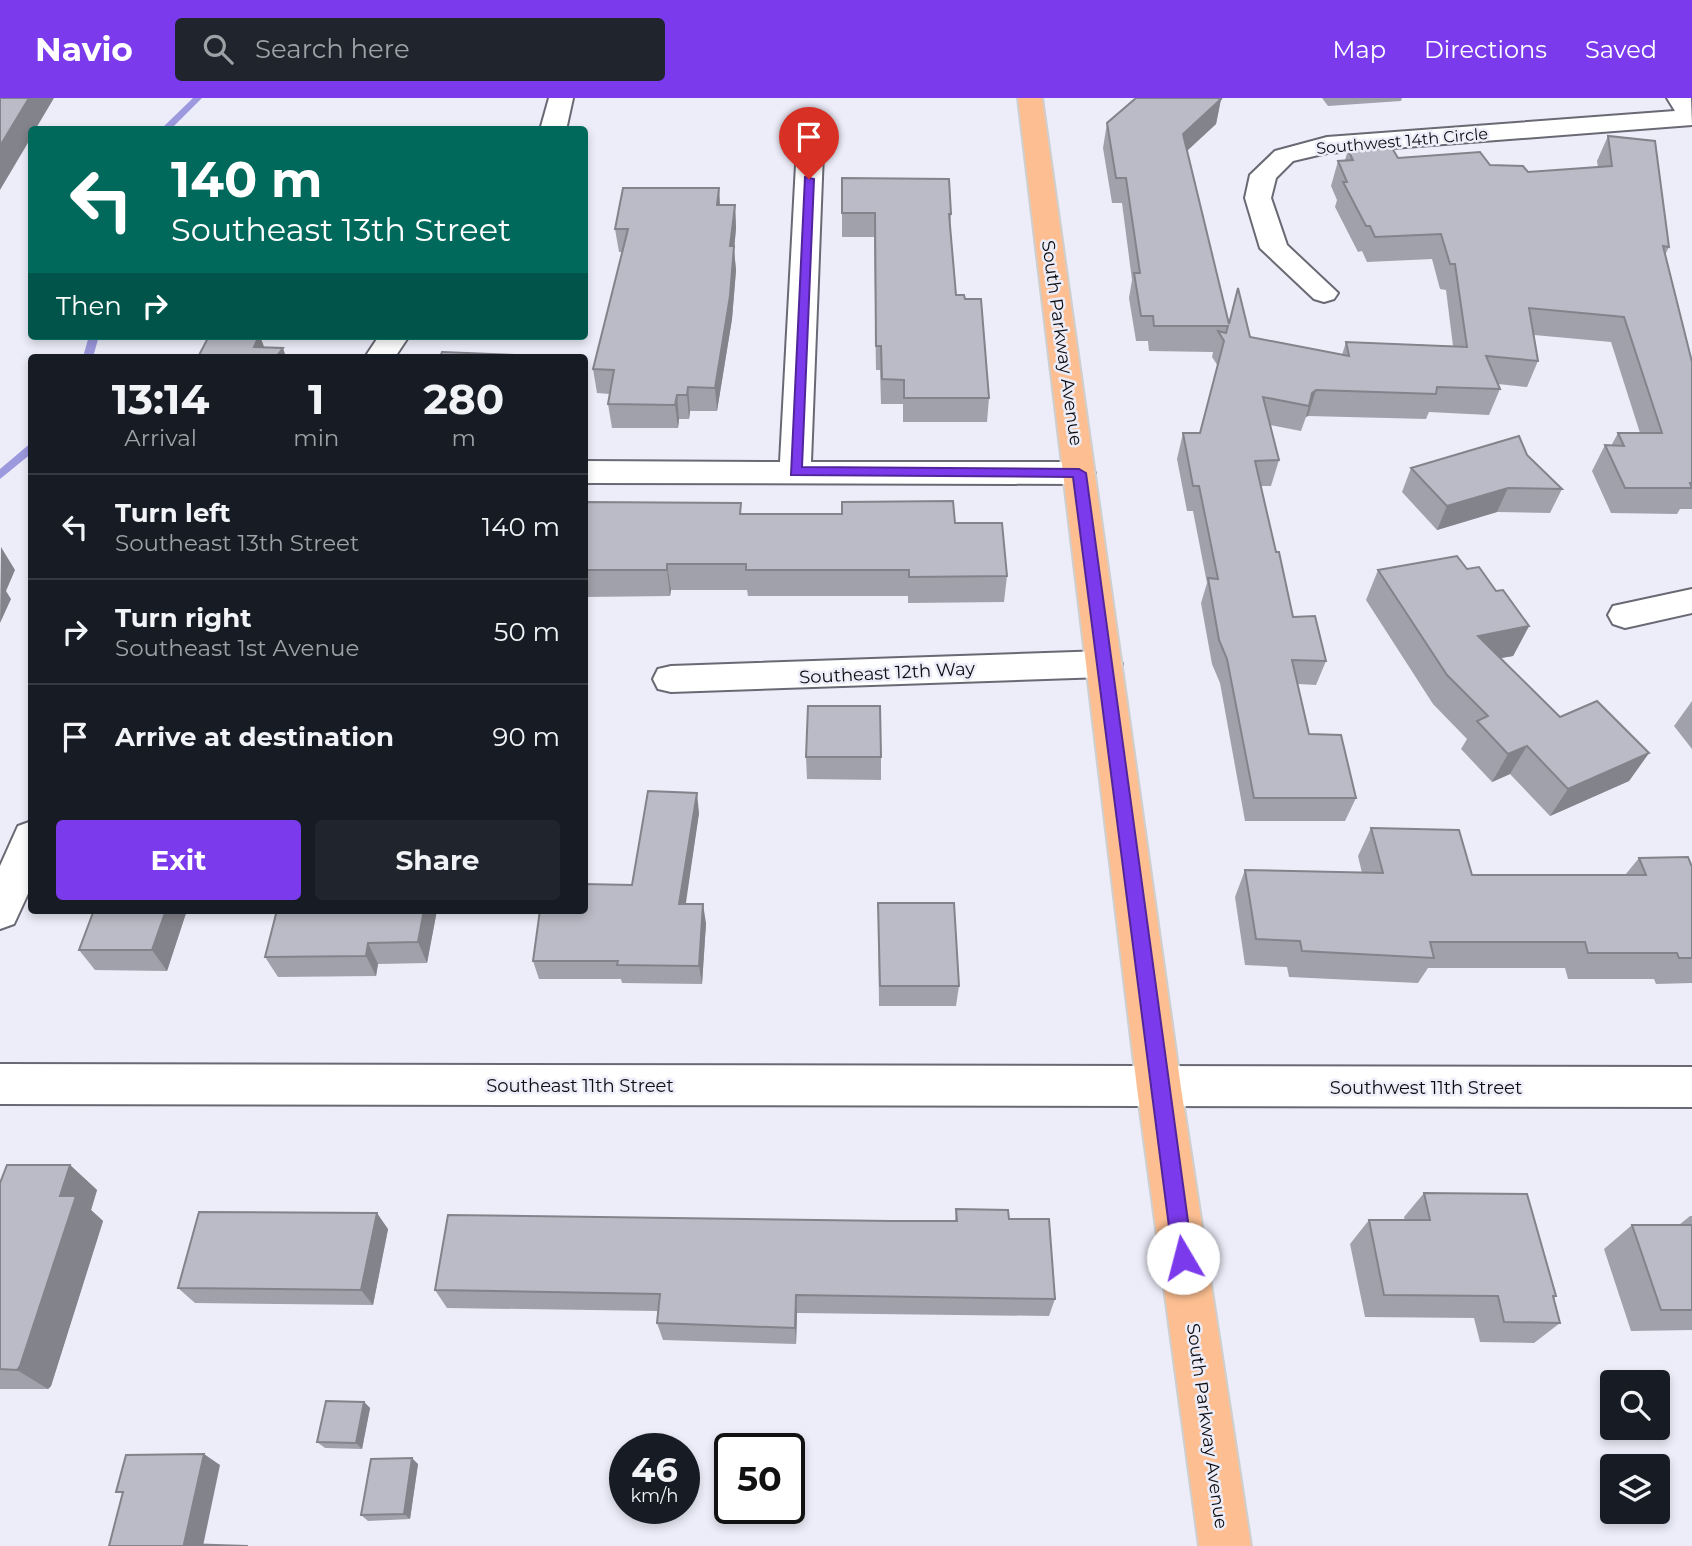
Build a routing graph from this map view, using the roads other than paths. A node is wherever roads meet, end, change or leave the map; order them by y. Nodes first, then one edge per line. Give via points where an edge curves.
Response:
1 (561, 98) edge
2 (1030, 98) edge
3 (1679, 98) edge
4 (1692, 117) edge
5 (555, 126) edge
6 (811, 127) dead end
7 (1324, 293) dead end
8 (588, 472) edge
9 (795, 472) junction
10 (1079, 473) junction
11 (1692, 601) edge
12 (1625, 615) dead end
13 (1104, 664) junction
14 (671, 679) dead end
15 (28, 846) edge
16 (0, 912) edge
17 (0, 1084) edge
18 (1692, 1087) edge
19 (1159, 1088) junction
20 (1225, 1546) edge

1 - 5 street
2 - 10 main road, South Parkway Avenue
3 - 4 street
4 - 7 street, Southwest 14th Circle via 1327,145 1284,156 1262,175 1258,198 1274,248
6 - 9 street
8 - 9 street
9 - 10 street
10 - 13 main road, South Parkway Avenue
11 - 12 street
13 - 14 street, Southeast 12th Way via 801,678
13 - 19 main road, South Parkway Avenue
15 - 16 street
17 - 19 street, Southeast 11th Street
18 - 19 street, Southwest 11th Street
19 - 20 main road, South Parkway Avenue

